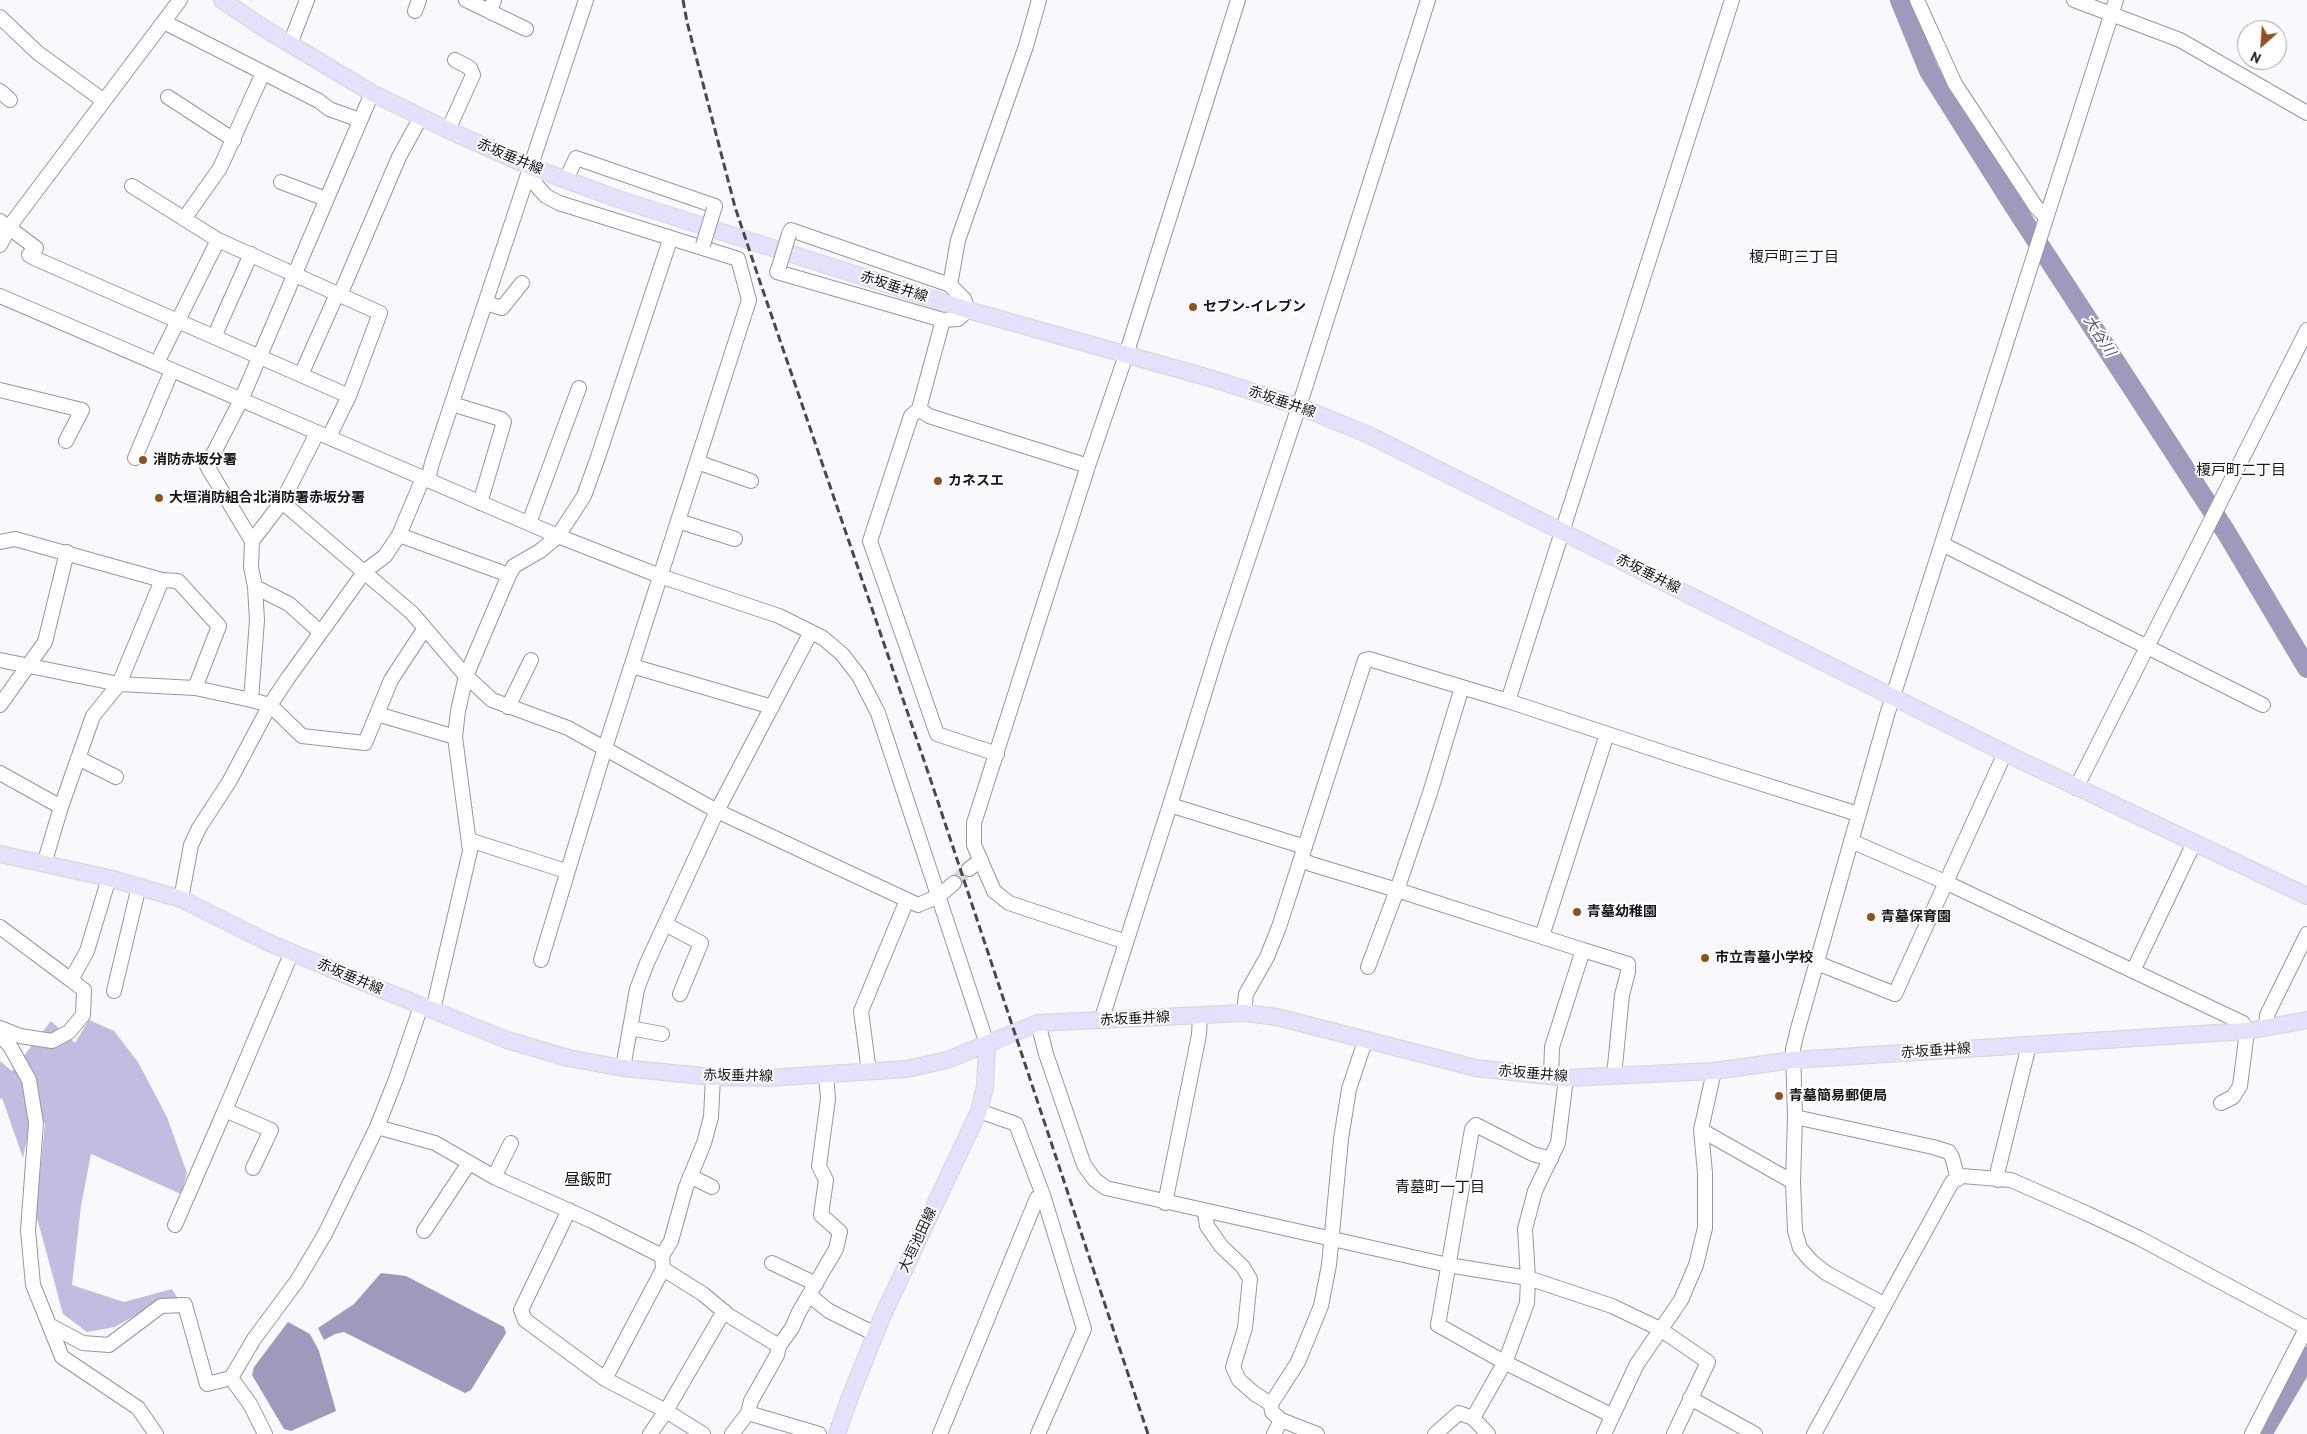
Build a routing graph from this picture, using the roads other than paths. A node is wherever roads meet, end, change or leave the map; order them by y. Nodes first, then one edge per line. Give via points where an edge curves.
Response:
1 (180, 0) edge
2 (222, 0) edge
3 (307, 0) edge
4 (466, 0) edge
5 (586, 0) edge
6 (1040, 0) edge
7 (1238, 0) edge
8 (1428, 0) edge
9 (1732, 0) edge
10 (1917, 0) edge
11 (2074, 0) edge
12 (2116, 0) edge
13 (492, 6) edge
14 (2111, 14) junction
15 (0, 17) edge
16 (164, 22) junction
17 (526, 29) dead end
18 (290, 44) junction
19 (455, 60) dead end
20 (263, 73) junction
21 (372, 93) junction
22 (168, 97) dead end
23 (104, 101) junction
24 (2307, 112) edge
25 (421, 117) junction
26 (360, 120) junction
27 (448, 130) junction
28 (234, 140) junction
29 (531, 167) junction
30 (566, 180) junction
31 (281, 182) dead end
32 (132, 186) dead end
33 (326, 199) junction
34 (184, 219) junction
35 (2045, 220) junction
36 (4, 224) edge
37 (218, 240) junction
38 (670, 240) junction
39 (0, 245) edge
40 (702, 247) junction
41 (251, 254) junction
42 (294, 274) junction
43 (522, 283) dead end
44 (950, 285) junction
45 (339, 294) junction
46 (0, 296) edge
47 (486, 303) junction
48 (968, 310) junction
49 (943, 320) junction
50 (177, 321) junction
51 (2307, 330) edge
52 (214, 337) junction
53 (1126, 355) junction
54 (259, 356) junction
55 (157, 364) junction
56 (172, 370) junction
57 (301, 375) junction
58 (579, 388) dead end
59 (0, 390) edge
60 (348, 396) junction
61 (241, 400) junction
62 (452, 404) junction
63 (1298, 406) junction
64 (919, 409) junction
65 (323, 435) junction
66 (66, 441) dead end
67 (135, 458) dead end
68 (697, 462) junction
69 (1088, 466) junction
70 (426, 479) junction
71 (752, 482) dead end
72 (282, 502) junction
73 (480, 503) junction
74 (678, 521) junction
75 (529, 524) junction
76 (1563, 530) junction
77 (399, 535) junction
78 (558, 536) junction
79 (735, 540) dead end
80 (252, 541) junction
81 (0, 542) edge
82 (1942, 544) junction
83 (67, 552) junction
84 (365, 571) junction
85 (509, 575) junction
86 (660, 576) junction
87 (162, 580) junction
88 (255, 587) junction
89 (425, 628) junction
90 (320, 632) junction
91 (811, 632) junction
92 (2146, 647) junction
93 (0, 660) edge
94 (531, 660) dead end
95 (28, 666) junction
96 (632, 666) junction
97 (466, 676) junction
98 (120, 684) junction
99 (1462, 687) junction
100 (195, 688) junction
101 (1893, 698) junction
102 (251, 700) junction
103 (1508, 701) junction
104 (270, 705) junction
105 (2263, 705) dead end
106 (0, 706) edge
107 (508, 707) junction
108 (772, 707) junction
109 (377, 714) junction
110 (1607, 734) junction
111 (455, 737) junction
112 (605, 748) junction
113 (2005, 753) junction
114 (997, 754) junction
115 (78, 758) junction
116 (0, 773) edge
117 (116, 777) dead end
118 (2076, 788) junction
119 (1170, 805) junction
120 (61, 807) junction
121 (717, 811) junction
122 (1858, 814) junction
123 (469, 840) junction
124 (1851, 841) junction
125 (2194, 843) junction
126 (1303, 853) junction
127 (0, 854) edge
128 (981, 860) junction
129 (44, 864) junction
130 (969, 869) tunnel mouth
131 (566, 872) junction
132 (109, 878) junction
133 (1945, 882) junction
134 (954, 883) tunnel mouth
135 (138, 886) junction
136 (1397, 890) junction
137 (939, 896) junction
138 (2307, 896) edge
139 (181, 899) junction
140 (907, 900) junction
141 (664, 924) junction
142 (0, 927) edge
143 (2307, 934) edge
144 (1542, 936) junction
145 (1126, 942) junction
146 (1583, 950) junction
147 (292, 952) junction
148 (541, 960) dead end
149 (1817, 963) junction
150 (1368, 966) dead end
151 (2133, 970) junction
152 (71, 980) junction
153 (114, 991) dead end
154 (680, 994) dead end
155 (427, 1008) junction
156 (1244, 1012) junction
157 (1200, 1015) junction
158 (2307, 1020) edge
159 (1100, 1021) junction
160 (1038, 1024) junction
161 (0, 1028) edge
162 (630, 1028) junction
163 (2266, 1028) junction
164 (2246, 1031) junction
165 (662, 1034) dead end
166 (0, 1035) edge
167 (1365, 1040) junction
168 (987, 1044) junction
169 (2029, 1045) junction
170 (1793, 1060) junction
171 (624, 1068) junction
172 (1714, 1071) junction
173 (869, 1072) junction
174 (826, 1075) junction
175 (1614, 1076) junction
176 (713, 1077) junction
177 (1558, 1078) junction
178 (2221, 1103) dead end
179 (225, 1110) junction
180 (979, 1111) junction
181 (1795, 1117) junction
182 (377, 1127) junction
183 (1701, 1130) junction
184 (510, 1143) dead end
185 (1551, 1159) junction
186 (469, 1163) junction
187 (253, 1168) dead end
188 (690, 1176) junction
189 (494, 1177) junction
190 (1958, 1179) junction
191 (1998, 1180) junction
192 (1793, 1182) junction
193 (712, 1187) dead end
194 (1043, 1194) junction
195 (1166, 1203) junction
196 (569, 1210) junction
197 (1205, 1212) junction
198 (175, 1224) dead end
199 (424, 1231) dead end
200 (1331, 1240) junction
201 (662, 1263) junction
202 (772, 1263) dead end
203 (1448, 1265) junction
204 (1528, 1278) junction
205 (812, 1290) junction
206 (1885, 1305) junction
207 (724, 1311) junction
208 (49, 1325) junction
209 (2307, 1328) edge
210 (1660, 1329) junction
211 (875, 1334) junction
212 (779, 1346) junction
213 (1504, 1362) junction
214 (231, 1378) junction
215 (605, 1379) junction
216 (1690, 1398) junction
217 (1271, 1404) junction
218 (666, 1411) junction
219 (748, 1413) junction
220 (1611, 1415) junction
221 (1473, 1418) junction
222 (1281, 1420) junction
223 (156, 1434) edge
224 (265, 1434) edge
225 (650, 1434) edge
226 (703, 1434) edge
227 (732, 1434) edge
228 (819, 1434) edge
229 (837, 1434) edge
230 (940, 1434) edge
231 (1038, 1434) edge
232 (1274, 1434) edge
233 (1317, 1434) edge
234 (1435, 1434) edge
235 (1488, 1434) edge
236 (1604, 1434) edge
237 (1674, 1434) edge
238 (1755, 1434) edge
239 (1814, 1434) edge
240 (2252, 1434) edge

1 - 16 street
2 - 18 main road, 赤坂垂井線
3 - 18 street
4 - 13 street
5 - 29 street
6 - 44 street via 958,240
7 - 53 street
8 - 63 street
9 - 76 street
10 - 35 street via 1955,84
11 - 14 street
12 - 14 street
13 - 17 street
14 - 24 street via 2180,40
14 - 35 street
15 - 23 street via 38,53
16 - 20 street
16 - 23 street
18 - 21 main road, 赤坂垂井線
19 - 27 street via 470,68 473,75
20 - 26 street via 329,109
20 - 28 street
21 - 25 main road, 赤坂垂井線
21 - 26 street
22 - 28 street
23 - 36 street
25 - 27 main road, 赤坂垂井線
25 - 45 street via 398,157
26 - 33 street
27 - 29 main road, 赤坂垂井線
28 - 34 street via 220,168
29 - 30 main road, 赤坂垂井線
29 - 38 street via 536,185 559,203
29 - 47 street
30 - 40 street, bridge via 576,158 715,206
30 - 48 main road, 赤坂垂井線
31 - 33 street
32 - 34 street
33 - 42 street
34 - 37 street
35 - 82 street
36 - 39 street
36 - 50 street via 36,248 30,255 34,258
37 - 41 street
37 - 50 street
38 - 40 street
38 - 78 street via 584,496
40 - 68 street via 738,260 750,300
41 - 42 street
41 - 52 street
42 - 45 street
42 - 54 street
43 - 47 street via 502,308
44 - 48 street via 964,299
44 - 49 street, bridge via 791,230 777,272
45 - 57 street
45 - 60 street via 380,313
46 - 55 street
47 - 62 street
48 - 49 street via 958,319
48 - 53 main road, 赤坂垂井線
49 - 64 street
50 - 52 street
50 - 55 street
51 - 92 street
52 - 54 street
53 - 63 main road, 赤坂垂井線
53 - 69 street
54 - 57 street
54 - 61 street
55 - 56 street
56 - 61 street
56 - 67 street
57 - 60 street
58 - 75 street
59 - 66 street via 82,410
60 - 65 street
61 - 65 street
61 - 80 street via 207,466
62 - 70 street
62 - 73 street via 504,422
63 - 76 main road, 赤坂垂井線 via 1369,435
63 - 119 street
64 - 69 street via 929,416
64 - 114 street via 911,416 870,542 937,734
65 - 70 street
65 - 72 street
68 - 71 street
68 - 74 street
69 - 114 street
70 - 73 street
70 - 77 street
72 - 80 street
72 - 84 street
73 - 75 street
74 - 79 street
74 - 86 street
75 - 78 street
76 - 101 main road, 赤坂垂井線
76 - 103 street
77 - 84 street via 385,556
77 - 85 street
78 - 85 street via 514,566
78 - 86 street
80 - 88 street via 251,567
81 - 83 street via 15,539
82 - 92 street
82 - 101 street
83 - 87 street
83 - 95 street via 45,642
84 - 89 street
84 - 90 street
85 - 97 street
86 - 91 street via 779,616
86 - 96 street
87 - 98 street
87 - 100 street via 178,581 219,626
88 - 90 street via 289,604
88 - 102 street via 257,620
89 - 97 street
89 - 109 street via 391,680
90 - 104 street
91 - 108 street
91 - 137 street via 842,654 859,676 878,713
92 - 105 street
92 - 118 street
93 - 95 street
94 - 107 street
95 - 98 street
95 - 106 street
96 - 108 street
96 - 112 street
97 - 107 street via 492,700
97 - 111 street
98 - 100 street
98 - 115 street via 93,716
99 - 103 street
99 - 126 street via 1365,660
99 - 136 street
100 - 102 street
101 - 113 main road, 赤坂垂井線
101 - 122 street
102 - 104 street
103 - 110 street
104 - 109 street via 302,736 365,743
104 - 139 street via 191,845
107 - 112 street via 568,728
108 - 121 street
109 - 111 street
110 - 122 street
110 - 144 street
111 - 123 street
112 - 121 street
112 - 131 street
113 - 118 main road, 赤坂垂井線
113 - 133 street
114 - 128 street via 974,823 974,845
115 - 117 street
115 - 120 street
116 - 120 street
118 - 125 main road, 赤坂垂井線
119 - 126 street
119 - 145 street
120 - 129 street
121 - 140 street
121 - 141 street
122 - 124 street
123 - 131 street
123 - 155 street via 465,879
124 - 133 street
124 - 149 street
125 - 138 main road, 赤坂垂井線
125 - 151 street
126 - 136 street via 1311,864
126 - 156 street via 1267,957 1246,994
127 - 129 main road, 赤坂垂井線
128 - 130 street
128 - 145 street via 994,891 1009,903
129 - 132 main road, 赤坂垂井線
131 - 148 street
132 - 135 main road, 赤坂垂井線
132 - 152 street via 87,951
133 - 149 street via 1895,994
133 - 151 street
134 - 137 street
135 - 139 main road, 赤坂垂井線
135 - 153 street
136 - 144 street
136 - 150 street
137 - 140 street via 918,905
137 - 168 street
139 - 147 main road, 赤坂垂井線
140 - 173 street via 861,1011
141 - 154 street via 701,943
141 - 162 street via 637,989
142 - 152 street
143 - 163 street via 2267,1015
144 - 146 street
145 - 159 street
146 - 175 street via 1628,964
146 - 177 street via 1552,1047
147 - 155 main road, 赤坂垂井線
147 - 179 street
149 - 170 street via 1797,1032
151 - 164 street via 2243,1023
152 - 161 street via 84,990 83,1015 70,1032 52,1041 20,1036
155 - 171 main road, 赤坂垂井線 via 507,1040 568,1058
155 - 182 street
156 - 157 main road, 赤坂垂井線
156 - 167 main road, 赤坂垂井線 via 1277,1017
157 - 159 main road, 赤坂垂井線
157 - 195 street via 1199,1035
158 - 163 main road, 赤坂垂井線
159 - 160 main road, 赤坂垂井線
160 - 168 main road, 赤坂垂井線
160 - 195 street via 1084,1164 1095,1180 1106,1188
162 - 165 street
162 - 171 street
163 - 164 main road, 赤坂垂井線
164 - 169 main road, 赤坂垂井線
164 - 178 street via 2240,1086 2233,1097
166 - 208 street via 29,1080 36,1123 28,1230 33,1286
167 - 177 main road, 赤坂垂井線 via 1476,1068
167 - 200 street via 1350,1090 1341,1140
168 - 173 main road, 赤坂垂井線 via 923,1067
168 - 180 main road, 大垣池田線 via 985,1086
169 - 170 main road, 赤坂垂井線
169 - 191 street
170 - 172 main road, 赤坂垂井線
170 - 181 street
171 - 176 main road, 赤坂垂井線
172 - 175 main road, 赤坂垂井線
172 - 183 street
173 - 174 main road, 赤坂垂井線
174 - 176 main road, 赤坂垂井線
174 - 205 street via 828,1098 819,1166 826,1180 821,1216 840,1232 836,1249
175 - 177 main road, 赤坂垂井線
176 - 188 street via 704,1143
177 - 185 street via 1558,1143
179 - 187 street via 271,1130
179 - 198 street
180 - 194 street via 1016,1124
180 - 211 main road, 大垣池田線
181 - 190 street via 1948,1152
181 - 192 street
182 - 186 street via 417,1136
182 - 214 street via 325,1234
183 - 192 street
183 - 210 street via 1705,1228 1696,1265 1680,1300
184 - 189 street
185 - 203 street via 1533,1154 1476,1125 1472,1128
185 - 204 street via 1534,1191 1525,1229
186 - 189 street
186 - 199 street
188 - 193 street
188 - 201 street
189 - 196 street
190 - 191 street via 1962,1176
190 - 206 street via 1952,1182
191 - 209 street via 2012,1180 2139,1238
192 - 206 street via 1795,1231 1800,1248 1826,1273
194 - 230 street via 1037,1198
194 - 231 street via 1084,1330
195 - 197 street
196 - 201 street
196 - 215 street via 521,1310 525,1320 543,1335
197 - 200 street
197 - 217 street via 1207,1226 1221,1246 1244,1267 1250,1279 1245,1328 1233,1367 1240,1380
200 - 203 street
200 - 217 street via 1321,1306 1298,1362
201 - 207 street
201 - 215 street
202 - 205 street
203 - 204 street
203 - 213 street via 1438,1325
204 - 210 street via 1612,1306
204 - 213 street via 1527,1303
205 - 211 street via 829,1312
205 - 212 street
206 - 239 street
207 - 212 street
207 - 218 street
208 - 214 street via 83,1343 109,1344 161,1306 185,1305 207,1384
208 - 223 street via 62,1356 138,1408
209 - 240 street
210 - 216 street via 1708,1362
210 - 220 street via 1636,1364
211 - 229 main road, 大垣池田線
212 - 219 street
213 - 220 street
213 - 221 street
214 - 224 street via 250,1404
215 - 218 street
216 - 237 street
216 - 238 street
217 - 222 street via 1272,1412
218 - 225 street
218 - 226 street
219 - 227 street
219 - 228 street
220 - 236 street
221 - 234 street via 1459,1414
221 - 235 street
222 - 232 street
222 - 233 street

